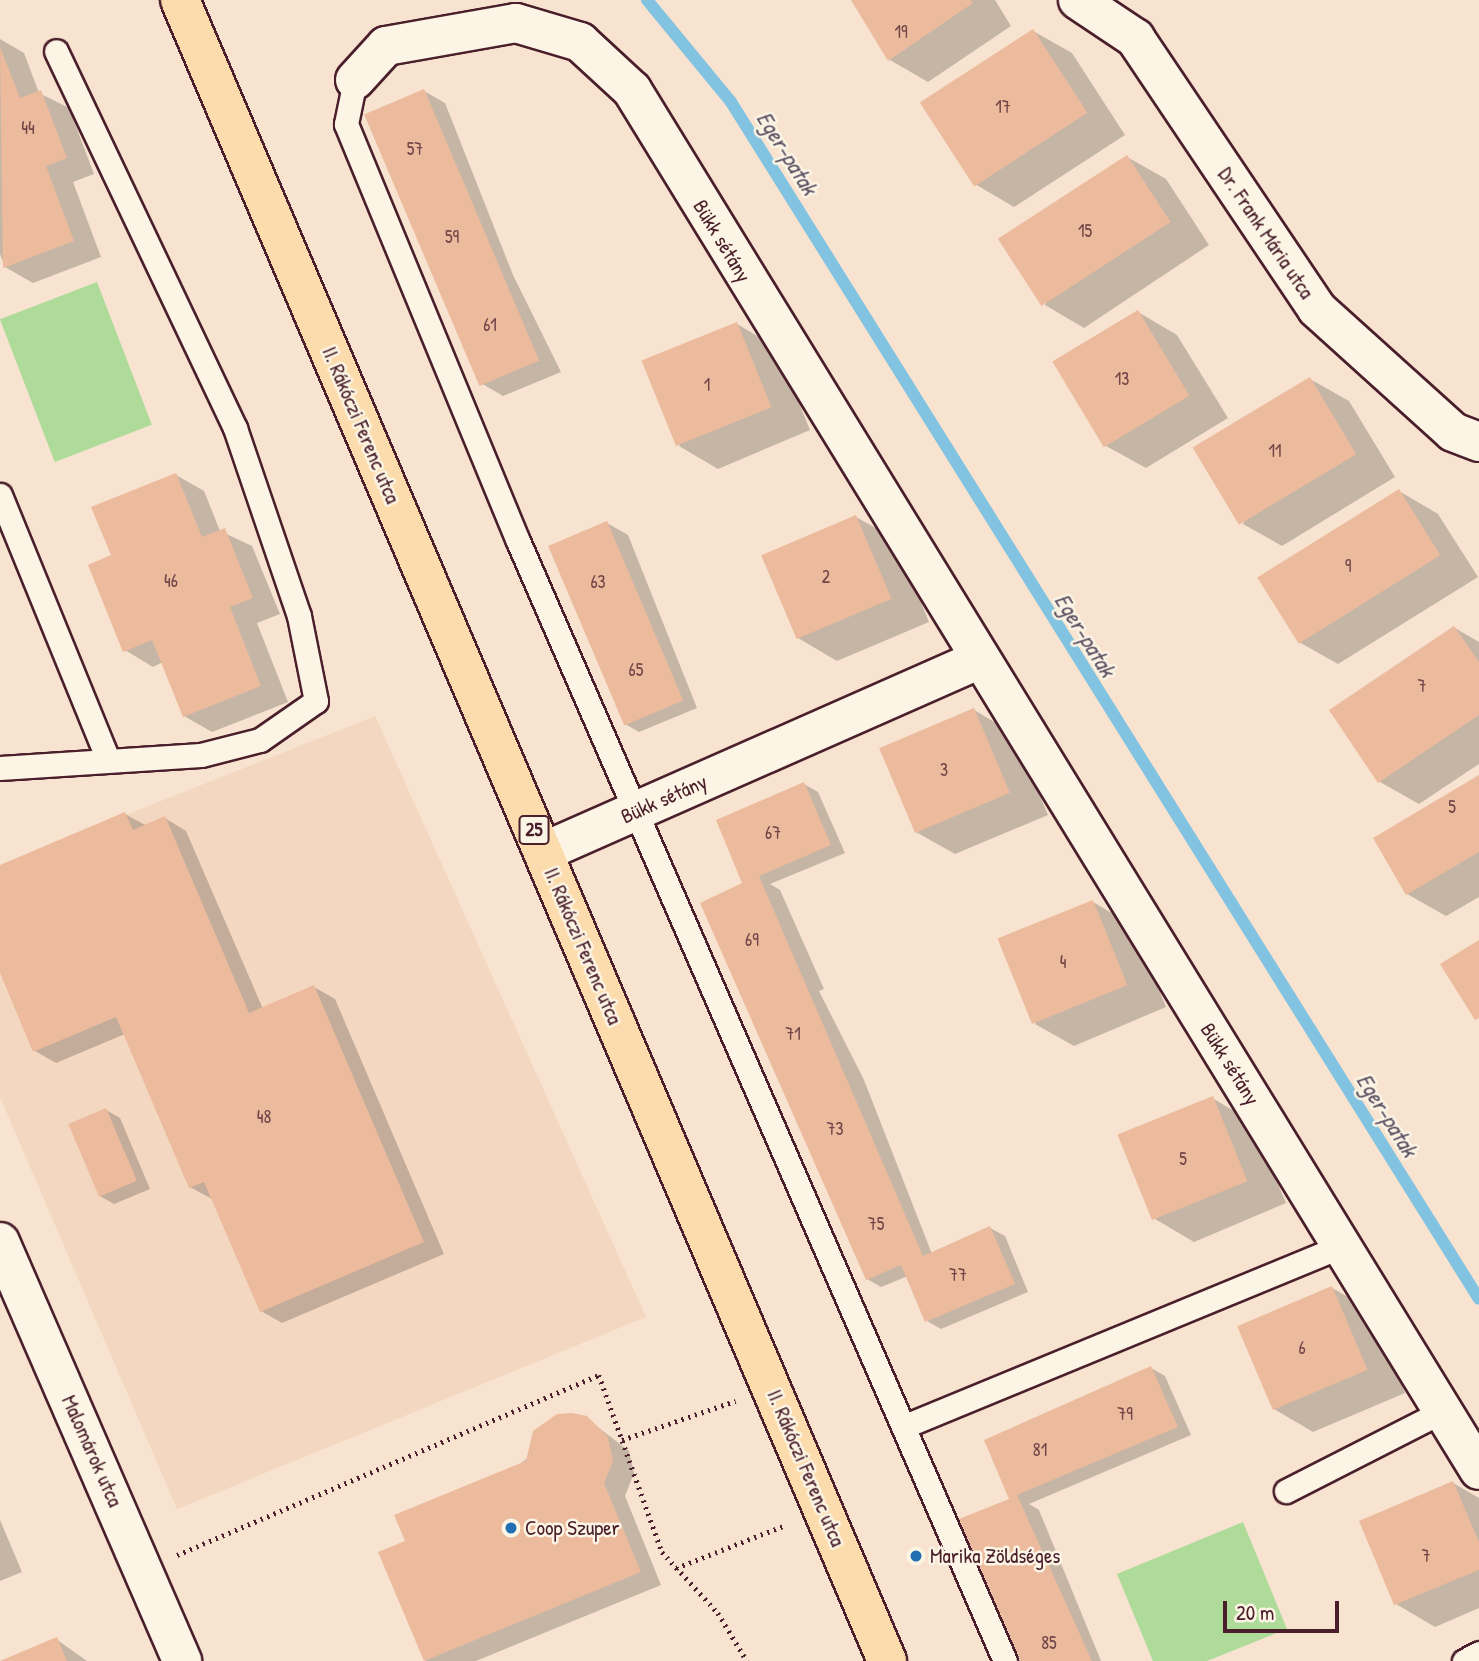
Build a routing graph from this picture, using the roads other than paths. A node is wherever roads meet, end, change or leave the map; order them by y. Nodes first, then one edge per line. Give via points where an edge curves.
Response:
1 (180, 0) edge
2 (1078, 0) edge
3 (56, 51) dead end
4 (355, 80) joint
5 (1479, 442) edge
6 (0, 495) edge
7 (977, 661) junction
8 (107, 757) junction
9 (0, 768) edge
10 (637, 811) junction
11 (543, 852) junction
12 (0, 1242) edge
13 (1343, 1245) junction
14 (1443, 1411) junction
15 (905, 1426) junction
16 (1479, 1470) edge
17 (1286, 1491) dead end
18 (1479, 1653) edge
19 (182, 1661) edge
20 (887, 1661) edge
21 (1004, 1661) edge
22 (1464, 1661) edge

1 - 11 main road, II. Rákóczi Ferenc utca / 25
2 - 5 street, Dr. Frank Mária utca via 1135,38 1317,309 1453,432
3 - 8 lane via 235,428 299,616 316,701 260,740 136,763
4 - 7 street, Bükk sétány via 386,46 516,23 580,42 632,90
4 - 10 lane via 346,124
6 - 8 lane
7 - 10 street, Bükk sétány
7 - 13 street, Bükk sétány
8 - 9 lane
10 - 11 street, Bükk sétány
10 - 15 lane
11 - 20 main road, II. Rákóczi Ferenc utca / 25
12 - 19 street, Malomárok utca
13 - 14 street, Bükk sétány
13 - 15 lane
14 - 16 street, Bükk sétány
14 - 17 lane
15 - 21 lane
18 - 22 lane

